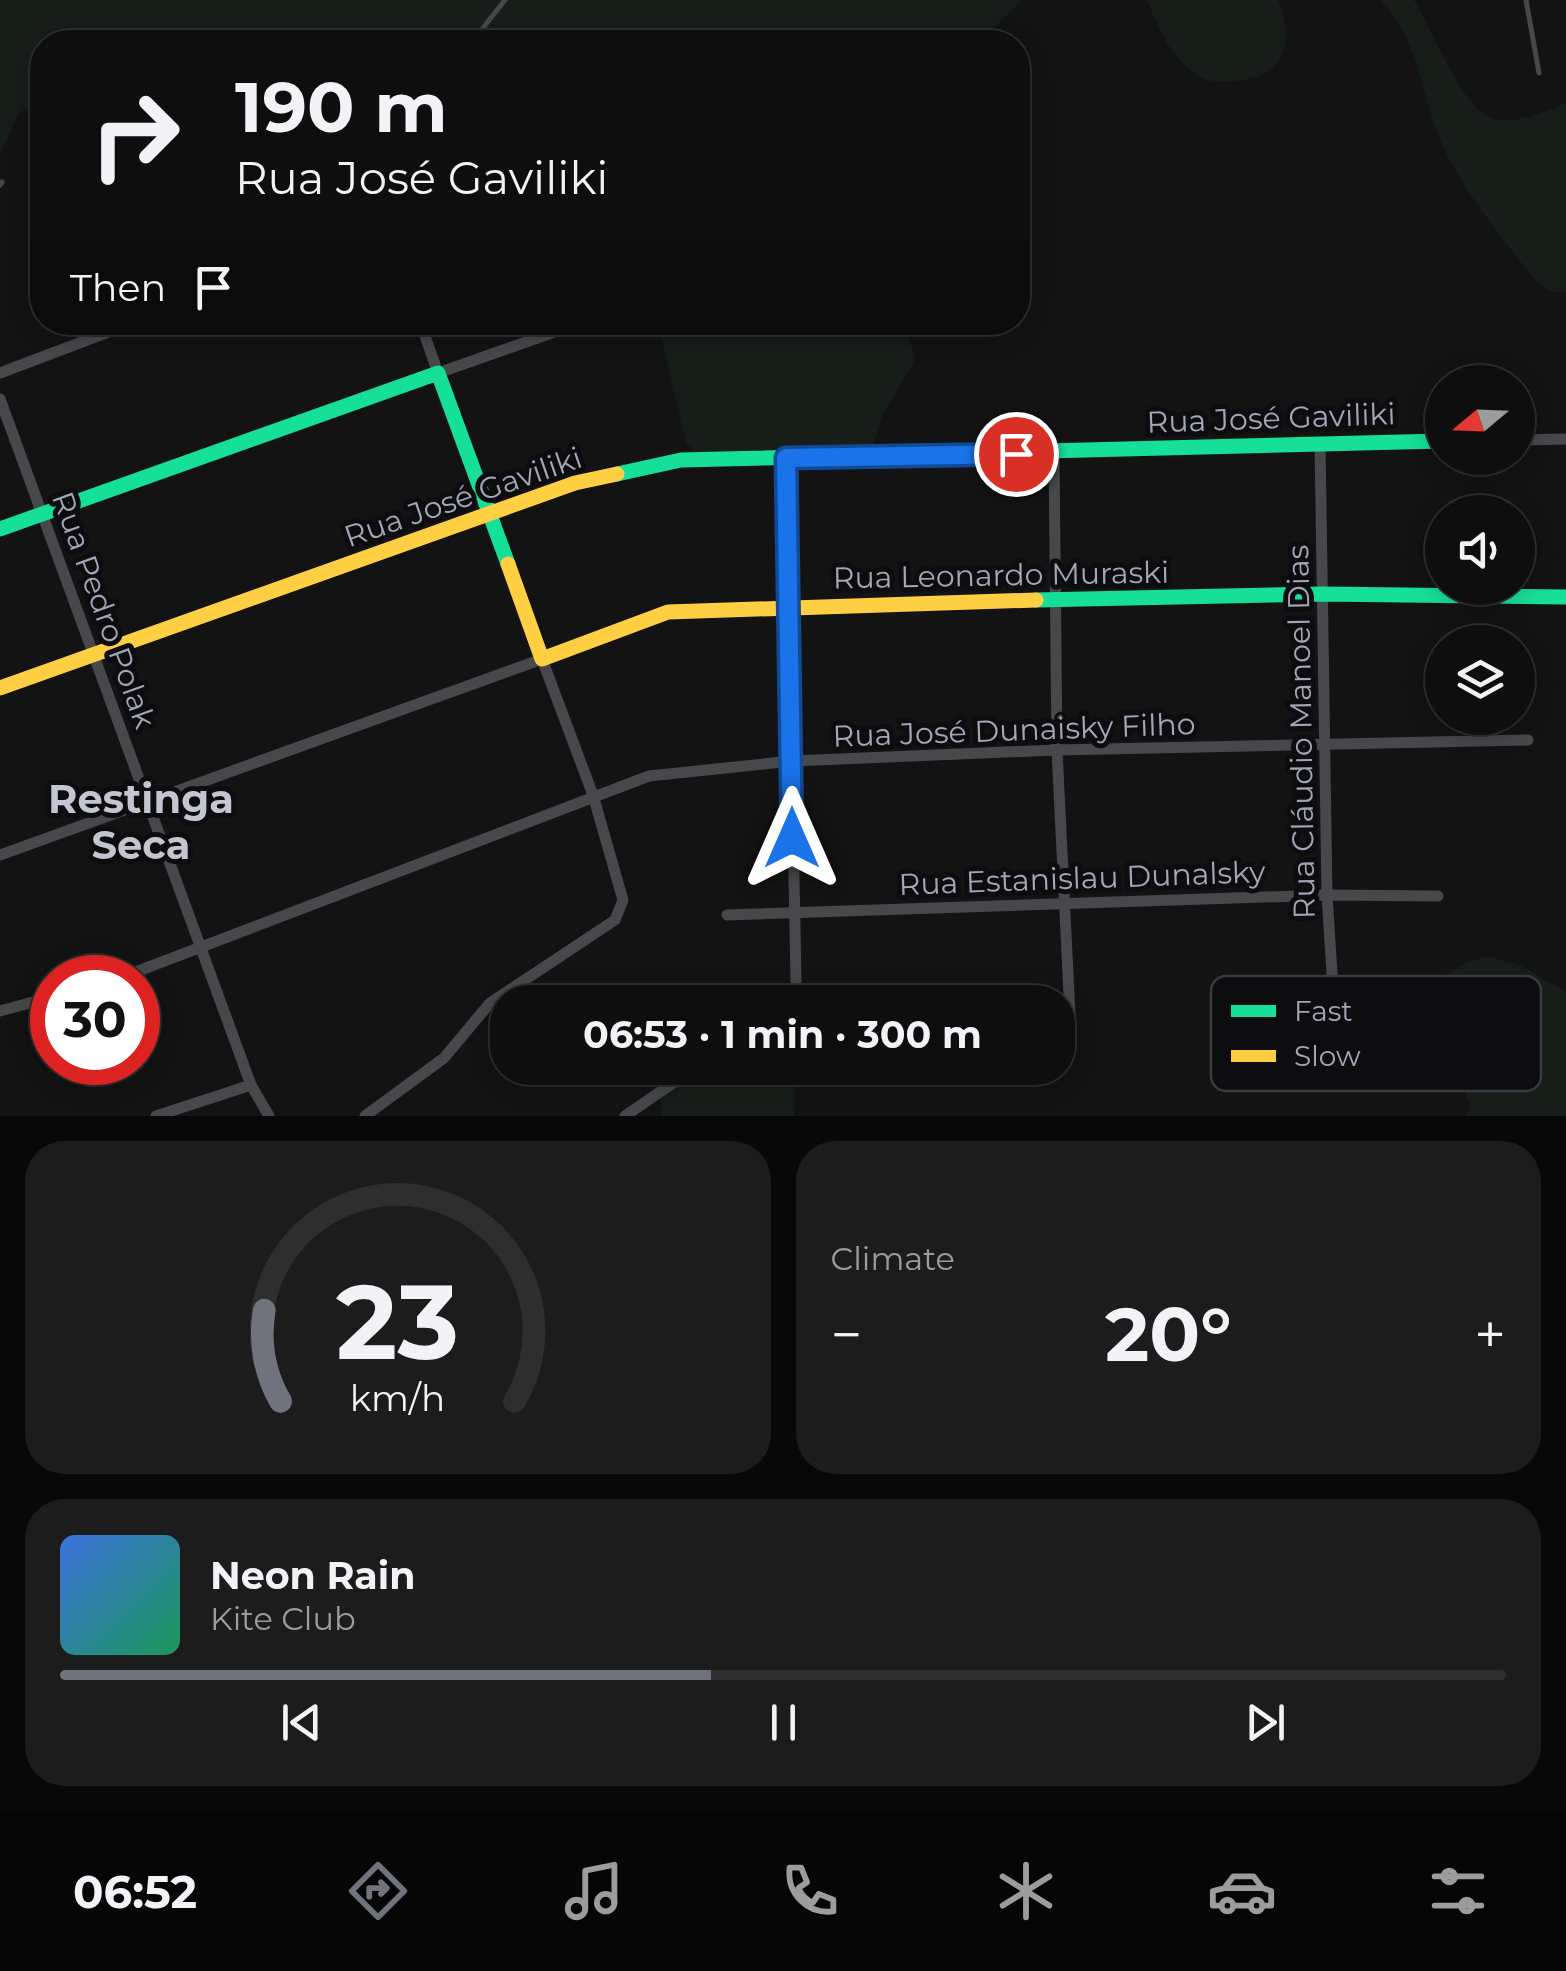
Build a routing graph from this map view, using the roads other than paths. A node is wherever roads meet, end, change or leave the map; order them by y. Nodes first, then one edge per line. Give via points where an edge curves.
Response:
1 (505, 0) edge
2 (1526, 0) edge
3 (482, 30) edge
4 (1538, 73) dead end
5 (101, 335) edge
6 (425, 335) edge
7 (546, 335) edge
8 (0, 373) edge
9 (438, 373) junction
10 (0, 400) edge
11 (1566, 439) edge
12 (1425, 440) edge
13 (1535, 440) edge
14 (1320, 442) junction
15 (1054, 454) junction
16 (786, 458) junction
17 (43, 514) junction
18 (489, 516) junction
19 (0, 529) edge
20 (1322, 594) junction
21 (1566, 597) edge
22 (1058, 602) junction
23 (790, 608) junction
24 (92, 657) junction
25 (542, 659) junction
26 (0, 688) edge
27 (1528, 740) dead end
28 (1327, 748) junction
29 (1058, 750) junction
30 (792, 761) junction
31 (592, 795) junction
32 (148, 804) junction
33 (0, 855) edge
34 (1327, 894) junction
35 (1438, 896) dead end
36 (1062, 902) junction
37 (792, 915) junction
38 (727, 916) dead end
39 (202, 944) junction
40 (160, 961) edge
41 (1333, 976) edge
42 (796, 981) dead end
43 (1068, 985) edge
44 (30, 1003) edge
45 (0, 1012) edge
46 (250, 1085) junction
47 (670, 1085) edge
48 (156, 1116) edge
49 (269, 1116) edge
50 (366, 1116) edge
51 (626, 1116) edge

1 - 3 lane
2 - 4 lane
5 - 8 street
6 - 9 street
7 - 9 street
9 - 17 street
9 - 18 street
10 - 17 street, Rua Pedro Polak
11 - 13 street
12 - 14 street, Rua José Gaviliki
14 - 15 street, Rua José Gaviliki
14 - 20 street, Rua Cláudio Manoel Dias
15 - 16 street, Rua José Gaviliki
15 - 22 street
16 - 18 street, Rua José Gaviliki via 680,460 575,483
16 - 23 street
17 - 19 street
17 - 24 street, Rua Pedro Polak
18 - 24 street, Rua José Gaviliki
18 - 25 street
20 - 21 street, Rua Leonardo Muraski
20 - 22 street, Rua Leonardo Muraski
20 - 28 street, Rua Cláudio Manoel Dias
22 - 23 street, Rua Leonardo Muraski
22 - 29 street
23 - 25 street, Rua Leonardo Muraski via 668,612
23 - 30 street
24 - 26 street, Rua José Gaviliki
24 - 32 street, Rua Pedro Polak
25 - 31 street
25 - 32 street, Rua Leonardo Muraski
27 - 28 street, Rua José Dunaisky Filho
28 - 29 street, Rua José Dunaisky Filho
28 - 34 street, Rua Cláudio Manoel Dias
29 - 30 street, Rua José Dunaisky Filho
29 - 36 street
30 - 31 street, Rua José Dunaisky Filho via 649,776
30 - 37 street
31 - 39 street, Rua José Dunaisky Filho
31 - 50 street via 623,900 615,920 490,1002 444,1058
32 - 33 street, Rua Leonardo Muraski
32 - 39 street, Rua Pedro Polak
34 - 35 street, Rua Estanislau Dunalsky
34 - 36 street, Rua Estanislau Dunalsky
34 - 41 street, Rua Cláudio Manoel Dias
36 - 37 street, Rua Estanislau Dunalsky
36 - 43 street
37 - 38 street, Rua Estanislau Dunalsky
37 - 42 street
39 - 40 street, Rua José Dunaisky Filho
39 - 46 street, Rua Pedro Polak
44 - 45 street
46 - 48 street
46 - 49 street, Rua Pedro Polak
47 - 51 street

